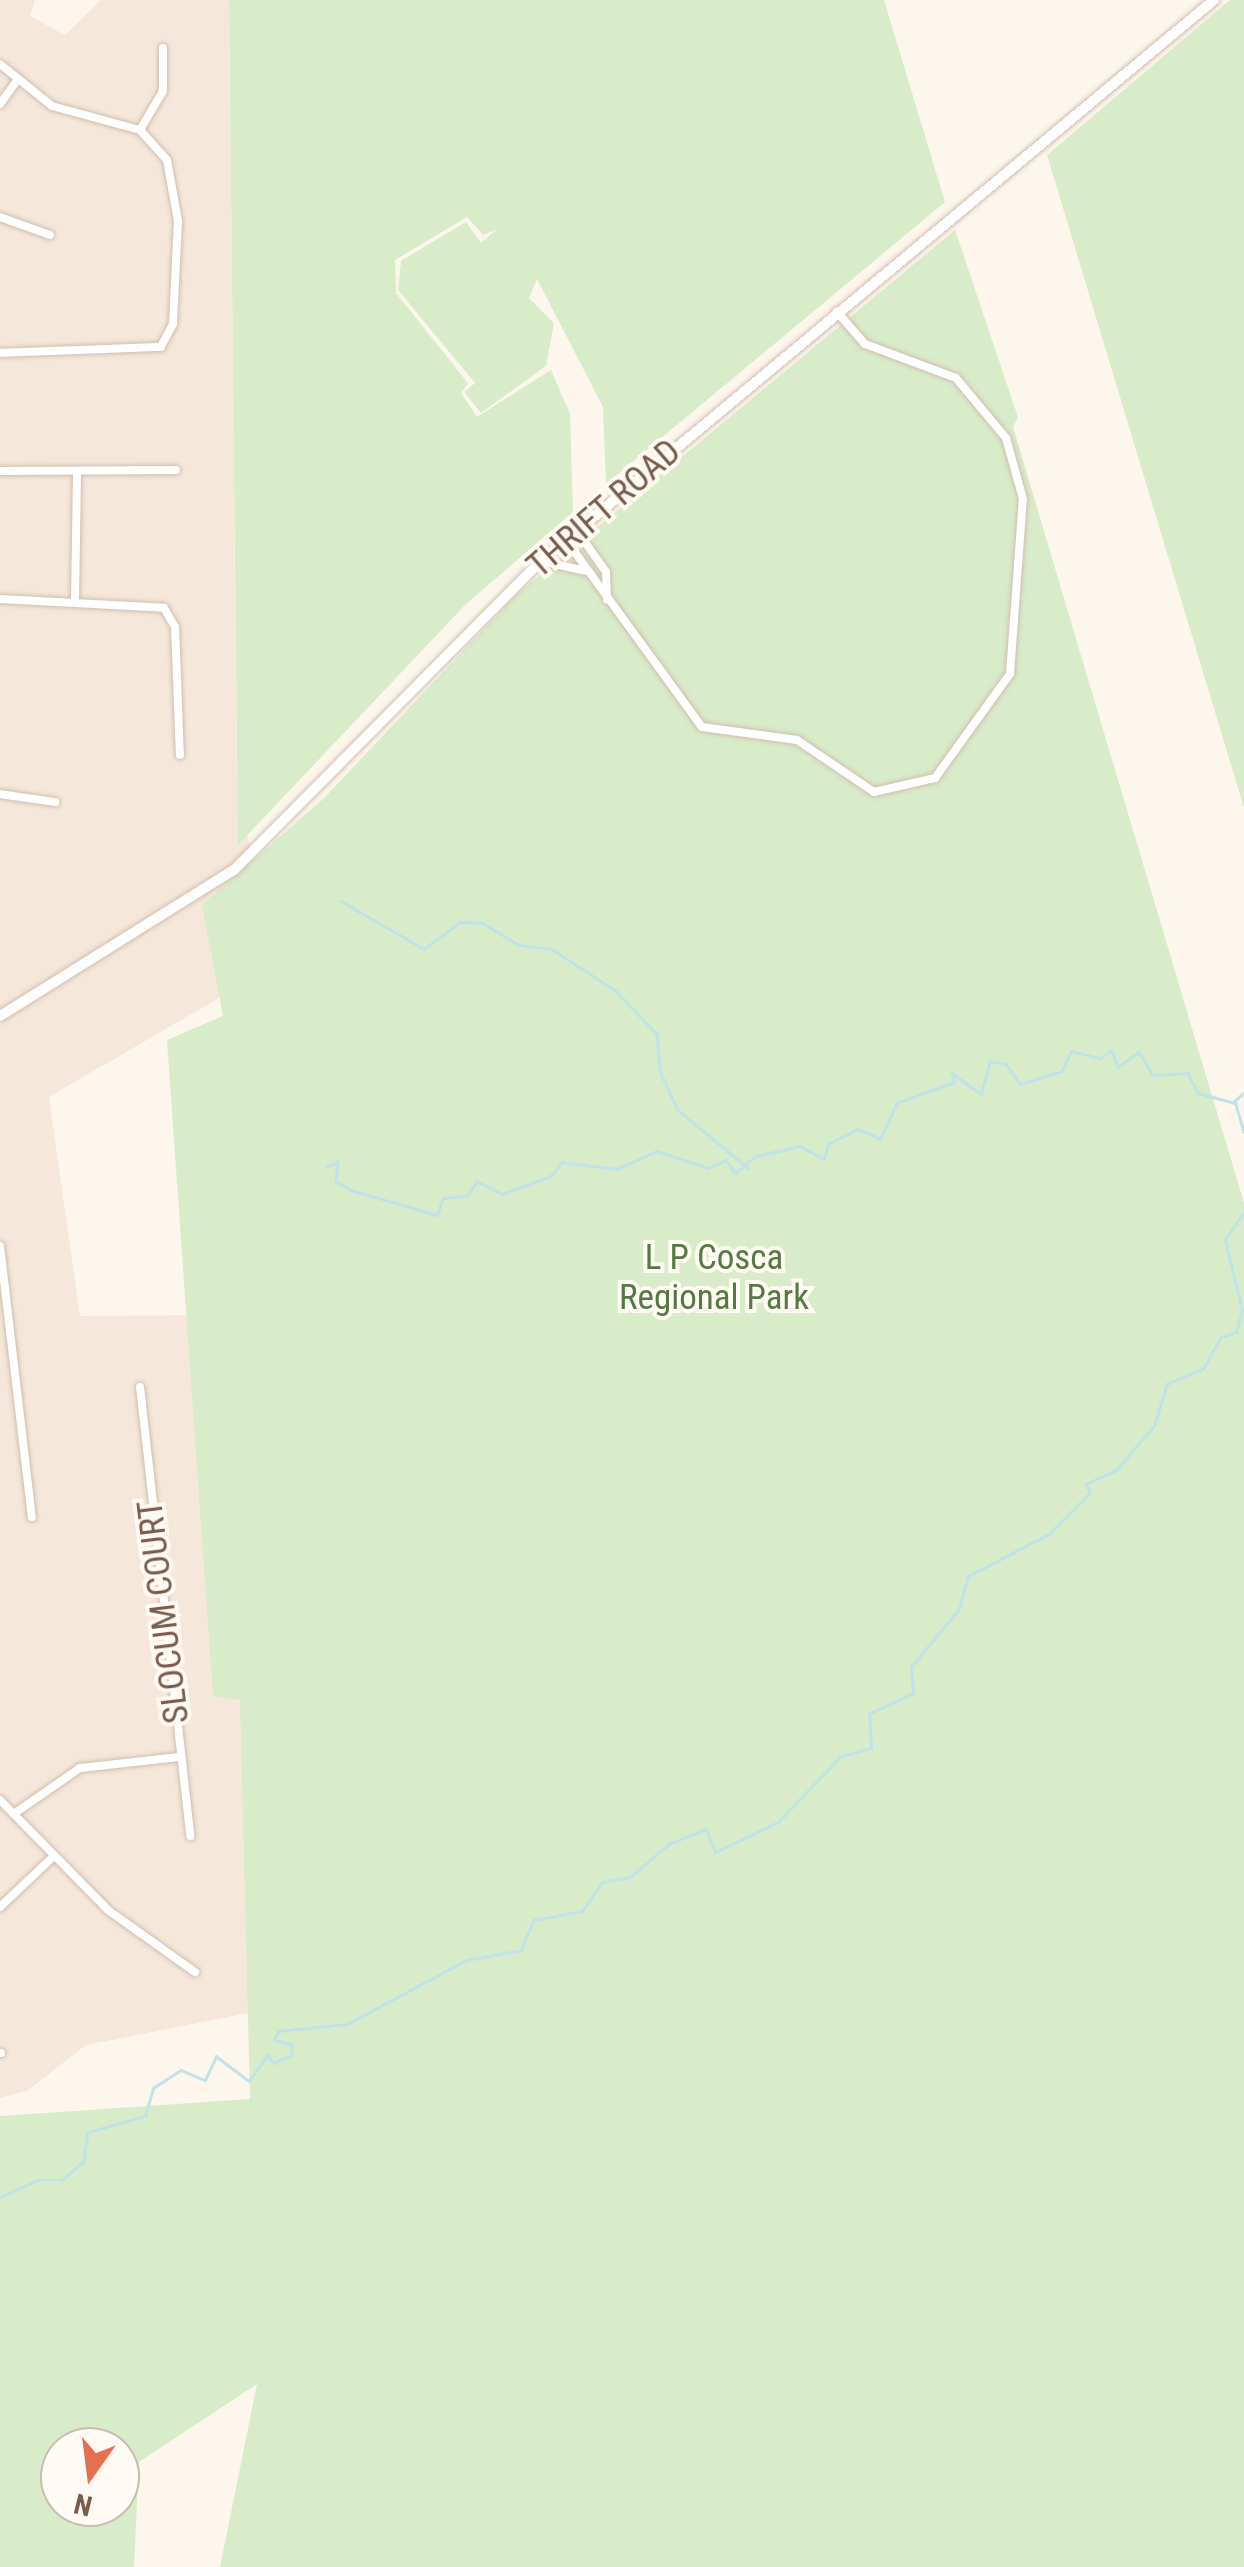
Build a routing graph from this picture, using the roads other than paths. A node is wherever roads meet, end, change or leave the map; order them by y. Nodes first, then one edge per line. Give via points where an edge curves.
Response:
1 (1214, 0) edge
2 (163, 48) dead end
3 (0, 64) edge
4 (16, 82) junction
5 (0, 104) edge
6 (140, 130) junction
7 (0, 217) edge
8 (50, 234) dead end
9 (837, 312) junction
10 (0, 353) edge
11 (176, 470) dead end
12 (0, 471) edge
13 (77, 472) junction
14 (577, 531) junction
15 (566, 540) junction
16 (541, 561) junction
17 (588, 572) junction
18 (0, 599) edge
19 (607, 600) junction
20 (76, 601) junction
21 (180, 756) dead end
22 (0, 794) edge
23 (56, 802) dead end
24 (0, 1016) edge
25 (0, 1246) edge
26 (140, 1388) dead end
27 (32, 1517) dead end
28 (179, 1758) junction
29 (0, 1800) edge
30 (15, 1813) junction
31 (190, 1836) dead end
32 (54, 1856) junction
33 (0, 1907) edge
34 (195, 1972) dead end

1 - 9 street, THRIFT ROAD
2 - 6 street via 163,91
3 - 4 street
4 - 5 street
4 - 6 street via 60,110
6 - 10 street via 167,160 175,186 170,334 148,350
7 - 8 street
9 - 14 street, THRIFT ROAD
9 - 19 street via 864,344 956,378 1006,438 1023,499 1010,674 936,778 874,792 797,740 710,731 685,712
11 - 13 street
12 - 13 street
13 - 20 street
14 - 15 street, THRIFT ROAD
14 - 19 street via 606,572
15 - 16 street, THRIFT ROAD
15 - 17 street
16 - 17 street
16 - 24 street, THRIFT ROAD via 234,870
17 - 19 street
18 - 20 street
20 - 21 street via 157,604 168,613
22 - 23 street
25 - 27 street
26 - 28 street, SLOCUM COURT
28 - 30 street via 80,1768
28 - 31 street, SLOCUM COURT
29 - 30 street
30 - 32 street
32 - 33 street
32 - 34 street via 133,1931

